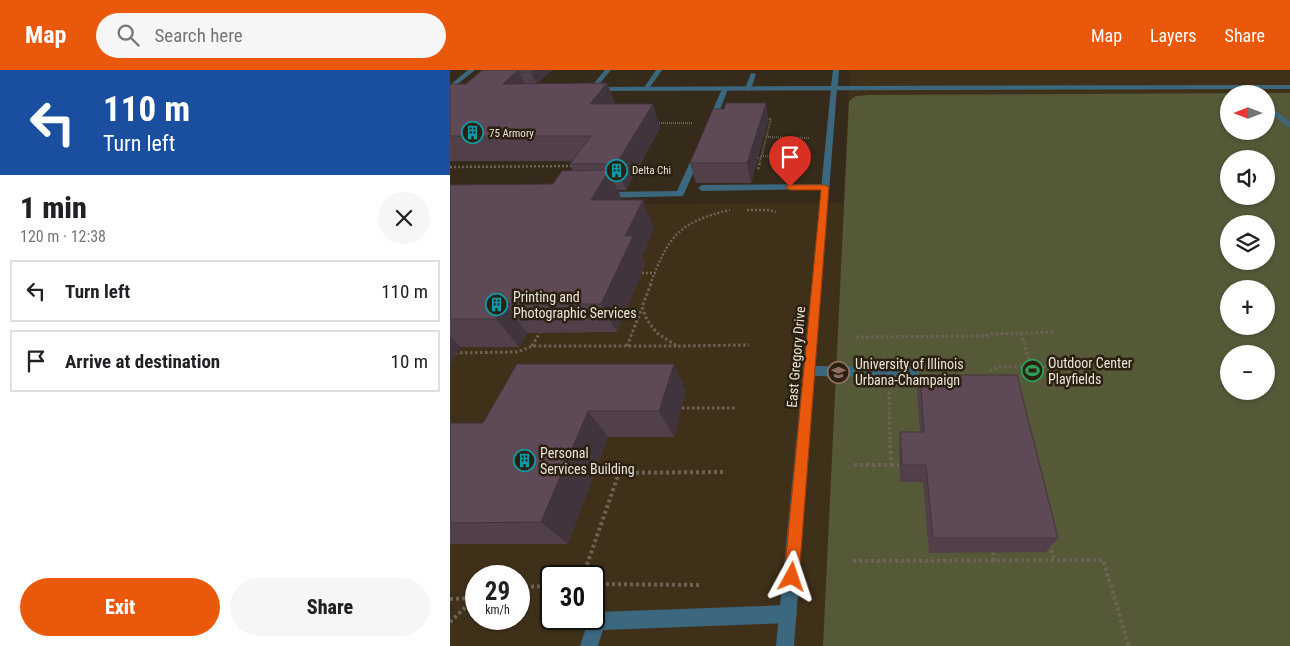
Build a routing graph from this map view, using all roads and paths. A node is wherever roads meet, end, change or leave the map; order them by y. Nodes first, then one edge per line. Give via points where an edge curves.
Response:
1 (472, 70) edge
2 (608, 70) edge
3 (658, 70) edge
4 (836, 70) edge
5 (753, 74) dead end
6 (1220, 87) edge
7 (1275, 87) edge
8 (1290, 87) edge
9 (450, 88) edge
10 (834, 88) junction
11 (463, 89) edge
12 (583, 89) edge
13 (592, 89) junction
14 (646, 89) junction
15 (725, 89) junction
16 (748, 89) junction
17 (1275, 114) edge
18 (762, 120) edge
19 (656, 123) dead end
20 (711, 123) junction
21 (1290, 126) edge
22 (707, 132) edge
23 (766, 138) junction
24 (811, 138) dead end
25 (703, 140) edge
26 (761, 156) junction
27 (753, 157) edge
28 (808, 158) dead end
29 (577, 166) edge
30 (450, 168) edge
31 (825, 187) junction
32 (702, 188) dead end
33 (594, 195) edge
34 (730, 210) dead end
35 (740, 210) dead end
36 (776, 212) dead end
37 (642, 273) dead end
38 (656, 273) junction
39 (642, 307) junction
40 (546, 321) edge
41 (1054, 332) dead end
42 (1021, 333) junction
43 (856, 337) dead end
44 (532, 346) junction
45 (627, 346) junction
46 (677, 346) junction
47 (748, 346) dead end
48 (450, 353) edge
49 (1031, 366) junction
50 (1065, 366) dead end
51 (810, 371) junction
52 (990, 371) dead end
53 (888, 372) junction
54 (913, 372) dead end
55 (682, 408) dead end
56 (736, 408) dead end
57 (854, 464) dead end
58 (891, 464) junction
59 (899, 465) edge
60 (723, 472) dead end
61 (594, 474) dead end
62 (619, 474) junction
63 (1049, 537) edge
64 (993, 552) edge
65 (853, 561) dead end
66 (994, 561) junction
67 (1054, 561) junction
68 (587, 565) edge
69 (605, 584) edge
70 (701, 585) dead end
71 (465, 598) edge
72 (450, 599) edge
73 (465, 608) edge
74 (788, 614) junction
75 (450, 622) edge
76 (589, 646) edge
77 (785, 646) edge
78 (1129, 646) edge

1 - 9 street
2 - 13 street
3 - 14 street
4 - 10 street, East Gregory Drive
5 - 16 street
6 - 10 street
7 - 8 street
9 - 11 street
10 - 16 street
10 - 31 street, East Gregory Drive
12 - 13 street
13 - 14 street
14 - 15 street
15 - 16 street
15 - 20 street
17 - 21 street
18 - 23 path via 771,120
19 - 20 path
20 - 22 street
23 - 24 path
23 - 26 path
25 - 33 street via 680,194
26 - 27 path
26 - 28 path
29 - 30 path
31 - 32 street
31 - 51 street, East Gregory Drive
34 - 38 path via 714,212 684,225 673,236
35 - 36 path
37 - 38 path
38 - 39 path
39 - 45 path
39 - 46 path via 646,320 657,333
40 - 44 path
41 - 42 path
42 - 43 path
42 - 49 path
44 - 45 path
44 - 48 path via 518,352
45 - 46 path
46 - 47 path
49 - 50 path
49 - 52 path via 998,367
51 - 53 street
51 - 74 street, East Gregory Drive
53 - 54 street
53 - 58 path
55 - 56 path
57 - 58 path
58 - 59 path
60 - 62 path
61 - 62 path
62 - 68 path
63 - 67 path
64 - 66 path
65 - 66 path
66 - 67 path
67 - 78 path via 1102,560
69 - 70 path
71 - 72 path
73 - 75 path
74 - 76 street via 597,621
74 - 77 street, East Gregory Drive

